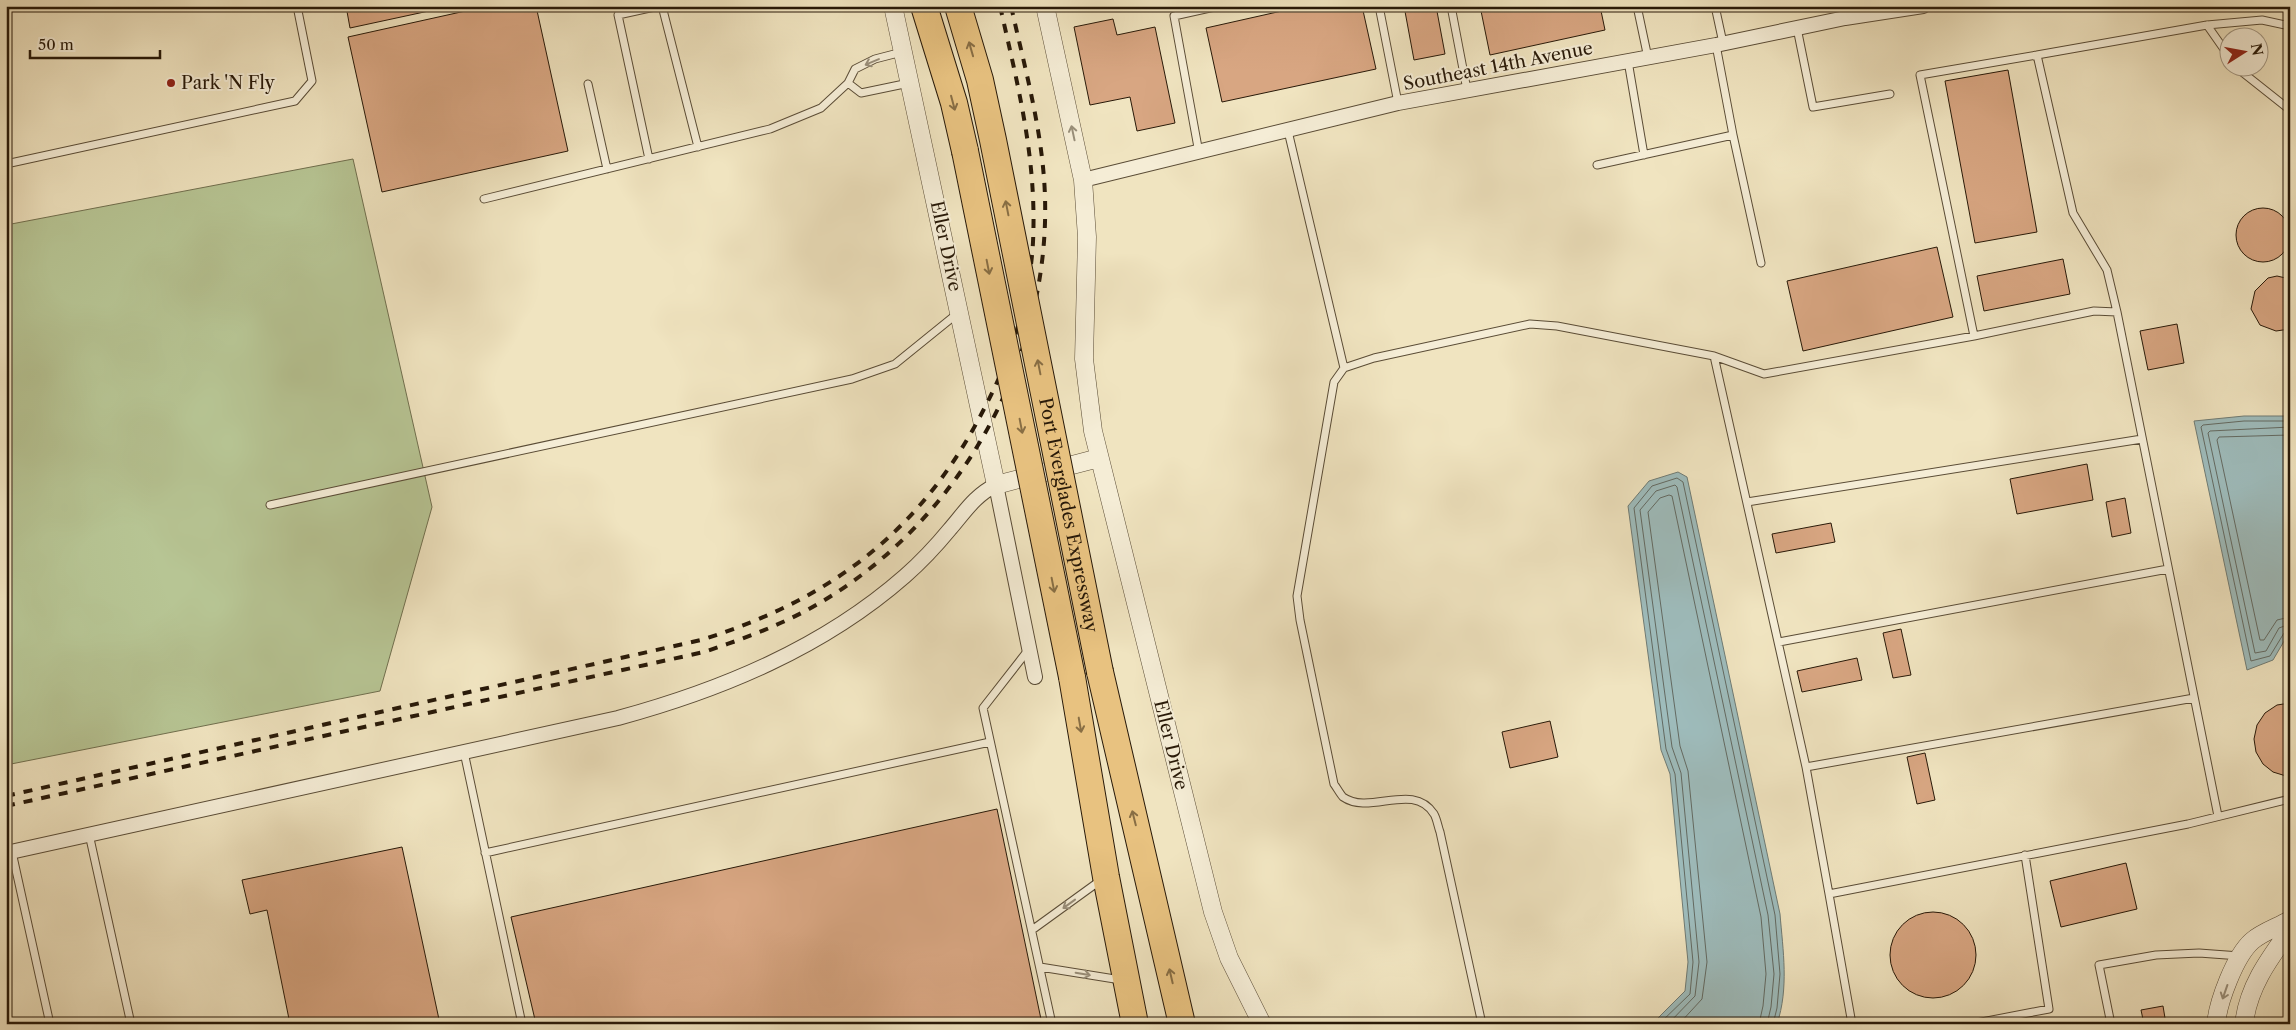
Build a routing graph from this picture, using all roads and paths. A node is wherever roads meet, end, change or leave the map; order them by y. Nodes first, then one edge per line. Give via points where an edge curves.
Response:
1 (296, 6) edge
2 (661, 6) edge
3 (893, 6) edge
4 (924, 6) edge
5 (958, 6) edge
6 (1045, 6) edge
7 (1219, 6) edge
8 (1379, 6) edge
9 (1451, 6) edge
10 (1637, 6) edge
11 (1715, 6) edge
12 (1923, 6) edge
13 (1895, 8) edge
14 (1844, 12) edge
15 (2207, 25) junction
16 (2290, 26) edge
17 (1797, 28) junction
18 (2218, 41) edge
19 (1720, 44) junction
20 (904, 51) junction
21 (2037, 55) junction
22 (1648, 58) junction
23 (1628, 61) junction
24 (2250, 78) edge
25 (910, 82) junction
26 (848, 83) junction
27 (588, 84) dead end
28 (1467, 90) junction
29 (1890, 94) dead end
30 (1398, 103) junction
31 (2290, 110) edge
32 (1288, 131) junction
33 (1733, 135) junction
34 (698, 147) junction
35 (1199, 154) junction
36 (1644, 154) junction
37 (648, 159) junction
38 (6, 164) edge
39 (1597, 165) dead end
40 (607, 169) junction
41 (1083, 180) junction
42 (484, 200) dead end
43 (1761, 262) dead end
44 (960, 311) junction
45 (2117, 312) junction
46 (1974, 336) junction
47 (1714, 356) junction
48 (1344, 368) junction
49 (2142, 439) junction
50 (1099, 458) junction
51 (996, 485) junction
52 (1747, 502) junction
53 (270, 505) dead end
54 (2168, 569) junction
55 (1779, 642) junction
56 (1029, 648) junction
57 (1035, 677) dead end
58 (2194, 698) junction
59 (990, 742) junction
60 (464, 752) junction
61 (1806, 766) junction
62 (2290, 799) edge
63 (2218, 816) junction
64 (90, 834) junction
65 (9, 853) edge
66 (485, 853) junction
67 (2025, 855) junction
68 (1106, 877) junction
69 (1829, 894) junction
70 (2290, 920) edge
71 (1032, 930) junction
72 (2290, 930) edge
73 (2240, 956) junction
74 (1040, 967) junction
75 (1126, 981) junction
76 (50, 1024) edge
77 (131, 1024) edge
78 (522, 1024) edge
79 (1052, 1024) edge
80 (1135, 1024) edge
81 (1182, 1024) edge
82 (1262, 1024) edge
83 (1482, 1024) edge
84 (1852, 1024) edge
85 (1971, 1024) edge
86 (2111, 1024) edge
87 (2216, 1024) edge
88 (2244, 1024) edge

1 - 38 lane via 312,81 295,101
2 - 34 lane
2 - 37 lane via 618,15
3 - 20 street, Eller Drive
4 -> 68 highway, Port Everglades Expressway, bridge via 965,151 1072,677
81 -> 5 highway, Port Everglades Expressway, bridge via 1100,672 980,80
41 -> 6 street, Eller Drive
7 - 35 lane via 1174,16
8 - 30 lane
9 - 28 lane
10 - 22 lane
11 - 19 lane
12 - 13 street, Southeast 14th Avenue
13 - 14 street, Southeast 14th Avenue
14 - 17 street, Southeast 14th Avenue
15 - 16 lane via 2262,20
15 - 18 lane
15 - 21 lane
17 - 19 street, Southeast 14th Avenue
17 - 29 lane via 1813,107
19 - 22 street, Southeast 14th Avenue
19 - 33 lane
20 - 25 street, Eller Drive
20 -> 26 lane via 855,69
21 - 45 lane via 2073,213 2107,270
21 - 46 lane via 1920,75
22 - 23 street, Southeast 14th Avenue
23 - 28 street, Southeast 14th Avenue
23 - 36 lane
24 - 31 lane
25 - 26 lane via 862,93
25 - 44 street, Eller Drive
26 - 34 lane via 821,108 770,129
27 - 40 lane
28 - 30 street, Southeast 14th Avenue
30 - 32 street, Southeast 14th Avenue
32 - 35 street, Southeast 14th Avenue
32 - 48 lane
33 - 36 lane
33 - 43 lane
34 - 37 lane
35 - 41 street, Southeast 14th Avenue
36 - 39 lane
37 - 40 lane
40 - 42 lane
41 - 50 street, Eller Drive via 1087,230 1084,359 1088,405
44 - 51 street, Eller Drive
44 - 53 lane via 895,364 852,379
45 - 46 lane via 2094,311
45 - 49 lane
46 - 47 lane via 1764,374
47 - 48 lane via 1557,326 1530,324 1374,358
47 - 52 lane
48 - 83 lane via 1334,382 1297,596 1334,784 1342,796 1356,803 1371,804 1404,798 1422,803 1434,814
49 - 52 lane
49 - 54 lane
50 - 51 street
50 - 82 street, Eller Drive via 1211,905 1229,958
51 - 56 street, Eller Drive
51 - 60 street via 974,500 930,551 885,593 837,627 783,657 720,685 656,708
52 - 55 lane
54 - 55 lane
54 - 58 lane
55 - 61 lane
56 - 57 street, Eller Drive
56 - 59 lane via 983,708
58 - 61 lane
58 - 63 lane
59 - 66 lane
59 - 71 lane
60 - 64 street
60 - 66 lane
61 - 69 lane
62 - 63 lane
63 - 67 lane
64 - 65 street
64 - 77 lane
65 - 76 lane
66 - 78 lane
67 - 69 lane
67 - 85 lane via 2050,1009
68 -> 71 lane
68 - 75 highway, Port Everglades Expressway
69 - 84 lane
70 - 73 street via 2252,941
71 - 74 lane
72 - 88 street via 2253,988
73 - 86 lane via 2199,953 2156,955 2099,965
73 -> 87 street via 2228,981
74 -> 75 lane
74 - 79 lane
75 - 80 highway, Port Everglades Expressway

